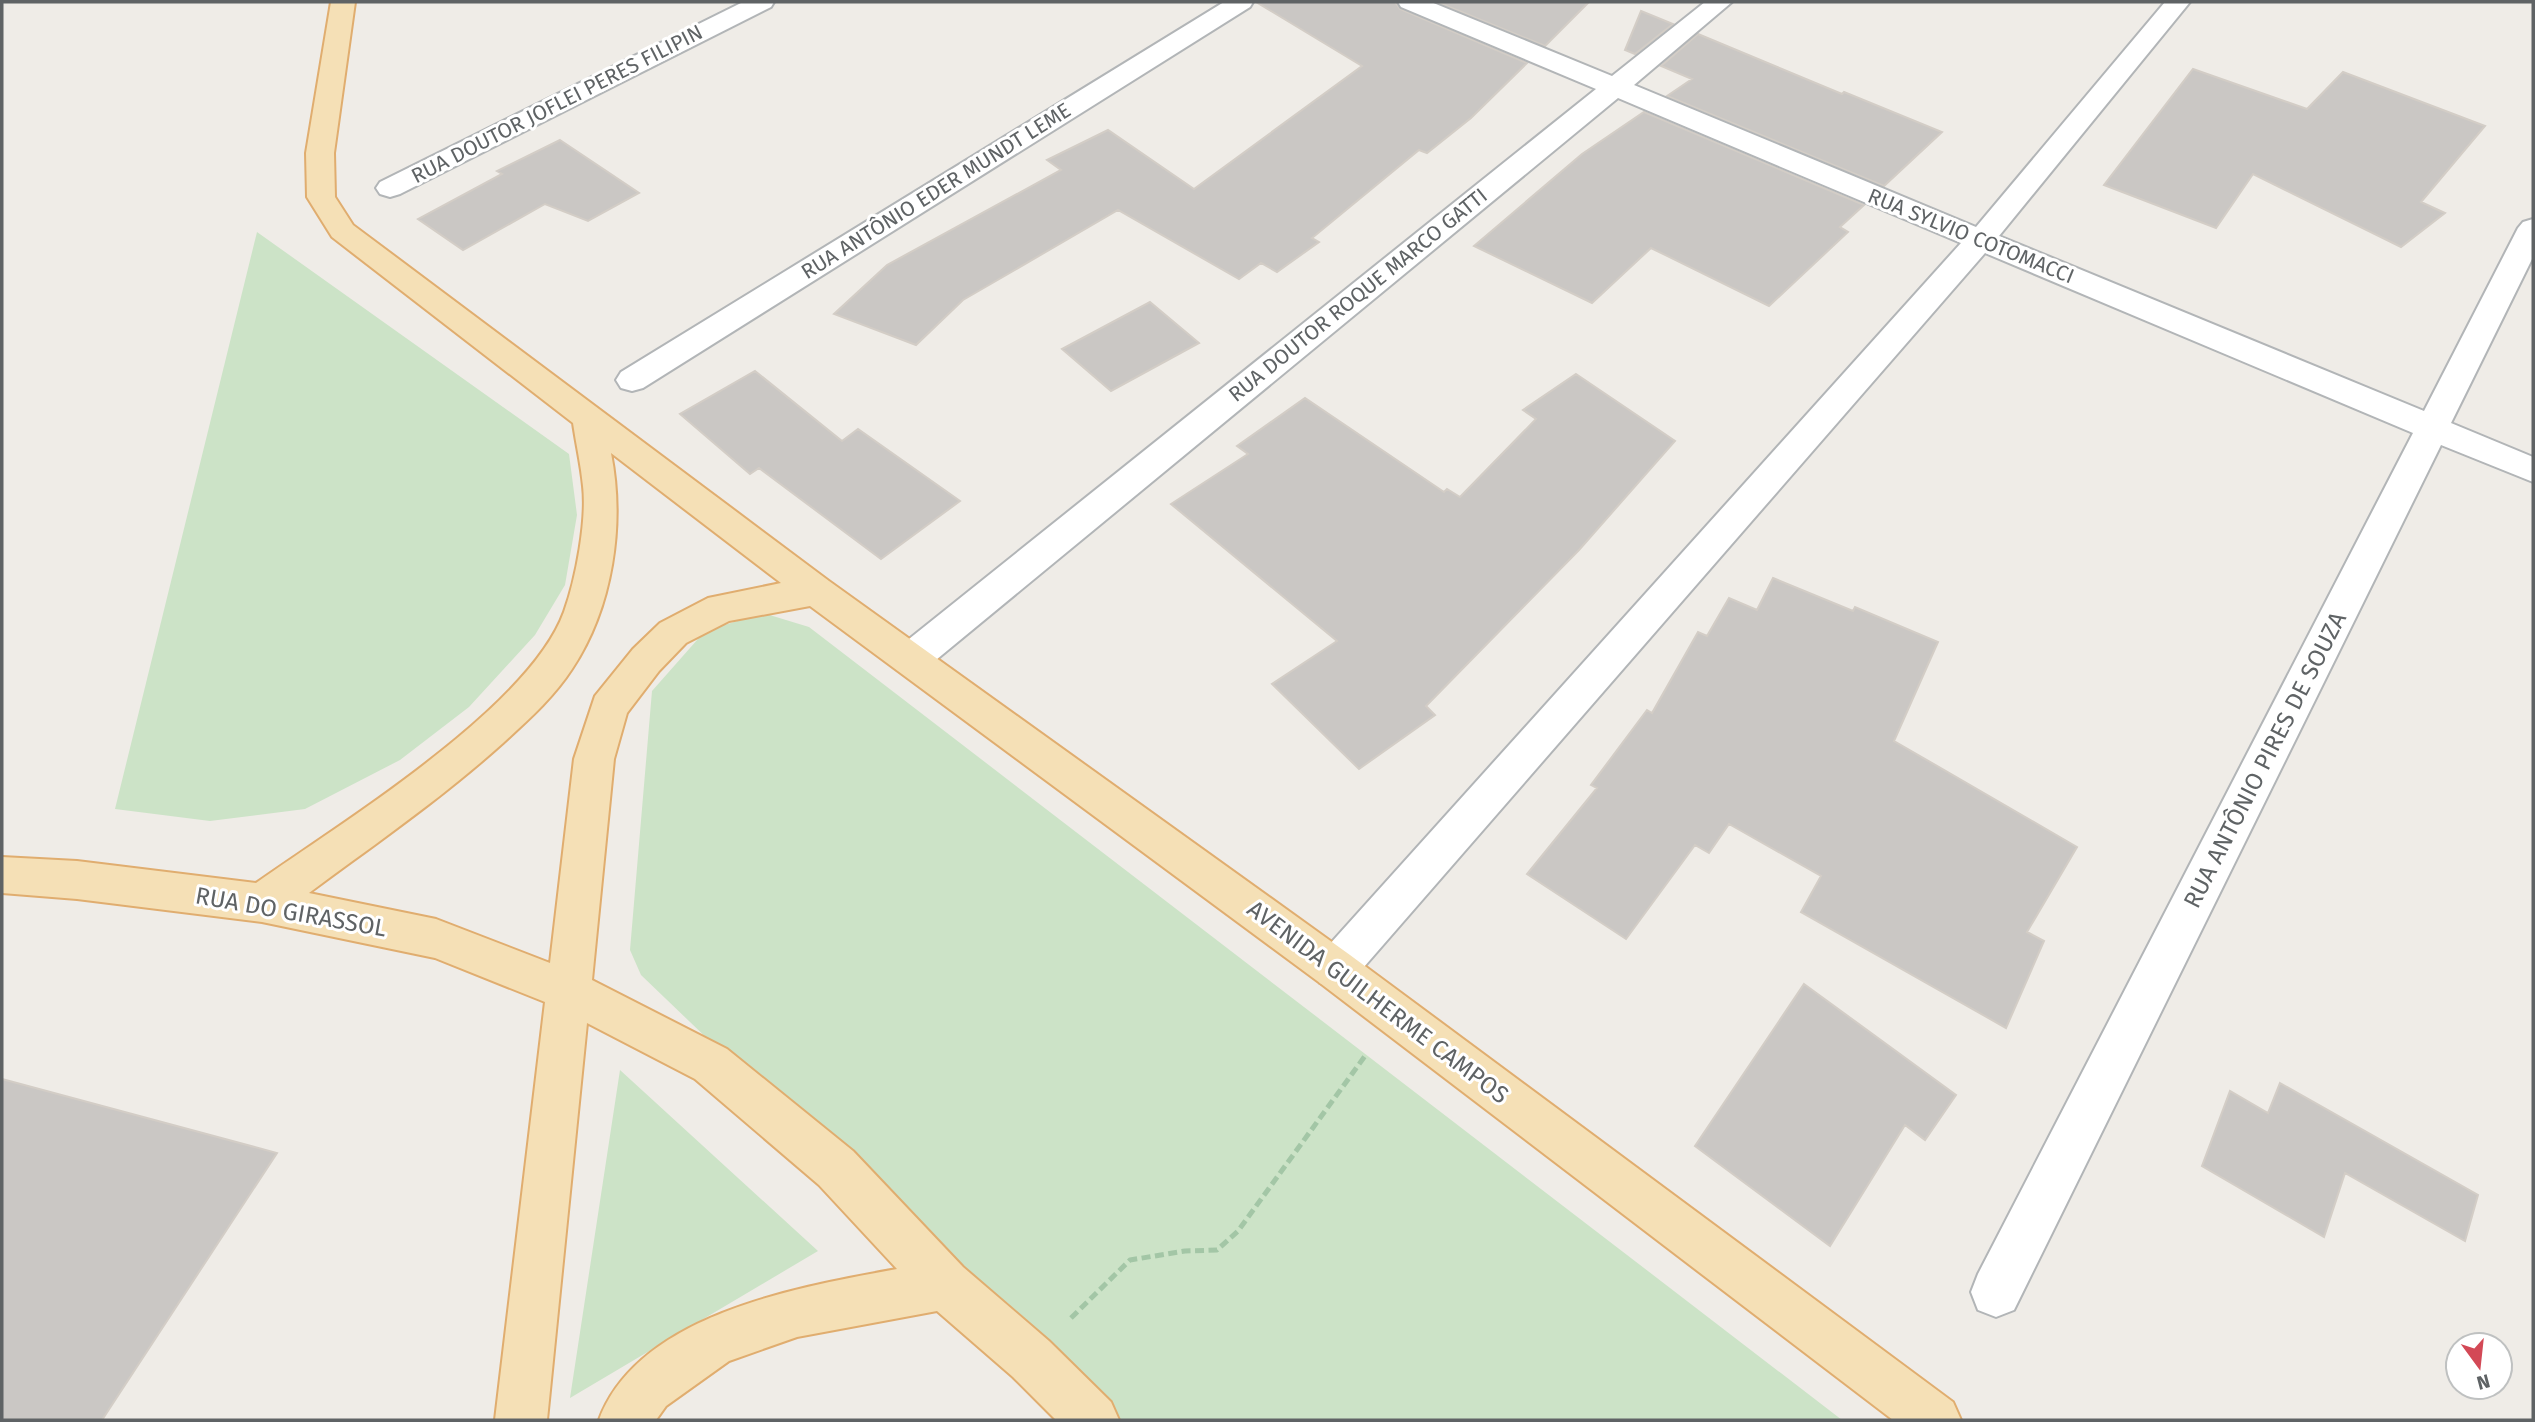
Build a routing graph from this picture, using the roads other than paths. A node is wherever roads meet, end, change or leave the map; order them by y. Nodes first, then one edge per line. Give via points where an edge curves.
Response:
1 (343, 2) edge
2 (762, 2) edge
3 (1241, 2) edge
4 (1410, 2) edge
5 (1720, 2) edge
6 (2178, 2) edge
7 (1615, 87) junction
8 (390, 188) dead end
9 (2533, 228) edge
10 (1981, 239) junction
11 (632, 380) dead end
12 (588, 417) junction
13 (2433, 427) junction
14 (2533, 470) edge
15 (816, 590) junction
16 (912, 658) junction
17 (2, 876) edge
18 (262, 903) junction
19 (1335, 969) junction
20 (570, 991) junction
21 (945, 1285) junction
22 (1996, 1292) dead end
23 (522, 1420) edge
24 (625, 1420) edge
25 (1093, 1420) edge
26 (1935, 1420) edge

1 - 12 main road, AVENIDA GUILHERME CAMPOS via 320,153 321,197 342,231
2 - 8 street, RUA DOUTOR JOFLEI PERES FILIPIN
3 - 11 street, RUA ANTÔNIO EDER MUNDT LEME
4 - 7 street, RUA SYLVIO COTOMACCI
5 - 7 street, RUA DOUTOR ROQUE MARCO GATTI
6 - 10 street
7 - 10 street, RUA SYLVIO COTOMACCI
7 - 16 street, RUA DOUTOR ROQUE MARCO GATTI
9 - 13 street, RUA ANTÔNIO PIRES DE SOUZA
10 - 13 street, RUA SYLVIO COTOMACCI
10 - 19 street
12 - 15 main road, AVENIDA GUILHERME CAMPOS
12 - 18 main road via 601,489 596,551 582,612 559,657 523,701 446,770
13 - 14 street, RUA SYLVIO COTOMACCI
13 - 22 street, RUA ANTÔNIO PIRES DE SOUZA
15 - 16 main road, AVENIDA GUILHERME CAMPOS
15 - 20 main road via 721,608 673,634 609,707 594,759
16 - 19 main road, AVENIDA GUILHERME CAMPOS
17 - 18 main road, RUA DO GIRASSOL via 77,880
18 - 20 main road, RUA DO GIRASSOL via 436,939
19 - 26 main road, AVENIDA GUILHERME CAMPOS
20 - 21 main road via 711,1064 836,1168
20 - 23 main road
21 - 24 main road via 797,1312 714,1341 649,1388
21 - 25 main road

